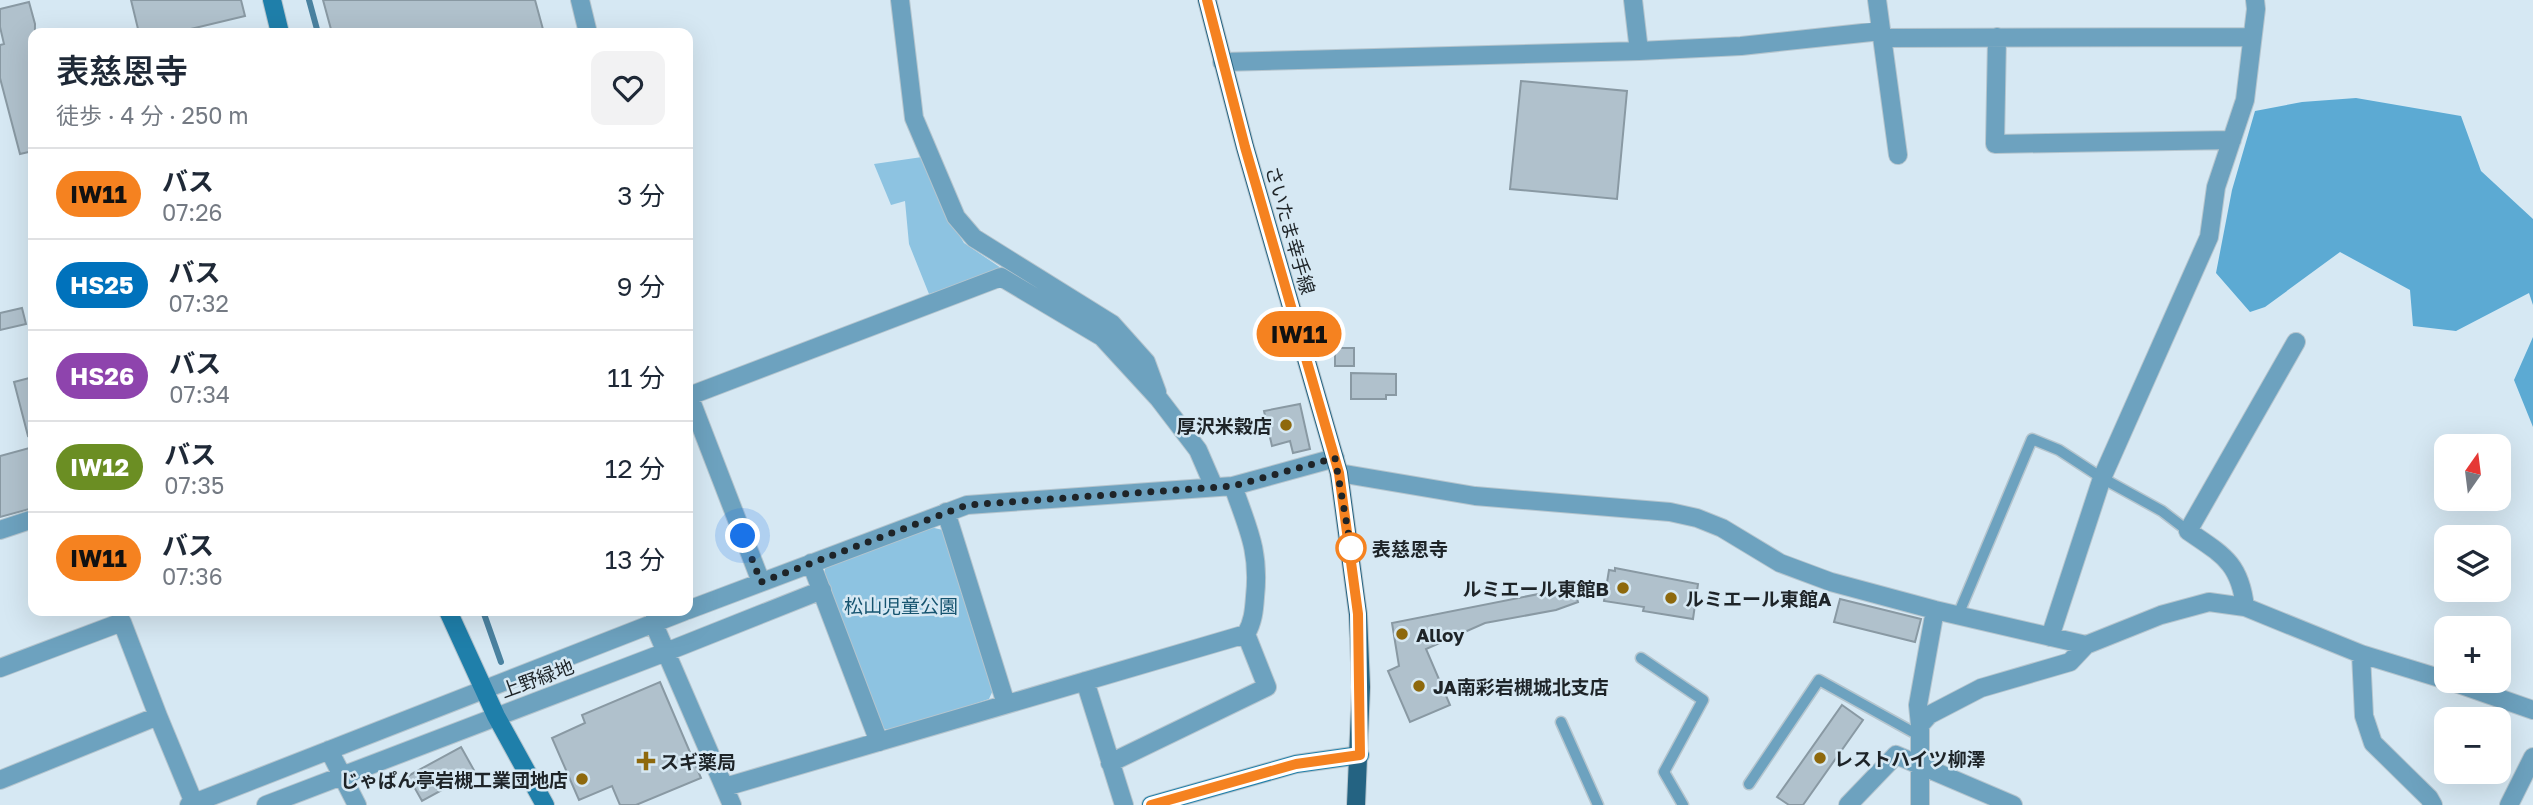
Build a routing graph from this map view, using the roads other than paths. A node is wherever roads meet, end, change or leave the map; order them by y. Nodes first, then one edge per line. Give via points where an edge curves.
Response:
1 (272, 0) edge
2 (580, 0) edge
3 (900, 0) edge
4 (1207, 0) edge
5 (1633, 0) edge
6 (1877, 0) edge
7 (2255, 0) edge
8 (279, 28) edge
9 (587, 28) edge
10 (1882, 35) junction
11 (1997, 37) junction
12 (2252, 37) junction
13 (1639, 51) junction
14 (1222, 62) junction
15 (2232, 140) junction
16 (1898, 155) dead end
17 (2296, 342) dead end
18 (693, 393) edge
19 (1159, 399) junction
20 (693, 408) edge
21 (1337, 466) junction
22 (2102, 478) junction
23 (1233, 486) junction
24 (1214, 488) junction
25 (946, 512) junction
26 (28, 521) edge
27 (0, 530) edge
28 (2188, 531) junction
29 (811, 563) junction
30 (761, 582) junction
31 (822, 590) junction
32 (693, 607) edge
33 (2245, 607) junction
34 (1935, 610) junction
35 (1958, 615) junction
36 (450, 616) edge
37 (670, 616) edge
38 (653, 622) junction
39 (1247, 634) junction
40 (2050, 637) junction
41 (2086, 645) junction
42 (666, 652) junction
43 (2361, 654) junction
44 (1641, 658) dead end
45 (0, 668) edge
46 (2434, 676) edge
47 (1085, 681) junction
48 (483, 689) junction
49 (2485, 693) edge
50 (1006, 704) junction
51 (2533, 710) edge
52 (158, 716) junction
53 (496, 716) junction
54 (1561, 722) dead end
55 (1920, 731) junction
56 (879, 742) junction
57 (330, 750) junction
58 (1360, 755) junction
59 (2533, 757) edge
60 (1111, 763) junction
61 (1920, 765) junction
62 (342, 775) junction
63 (0, 779) edge
64 (1749, 784) dead end
65 (2527, 785) edge
66 (725, 788) junction
67 (191, 804) edge
68 (1155, 804) edge
69 (266, 805) edge
70 (357, 805) edge
71 (545, 805) edge
72 (732, 805) edge
73 (1124, 805) edge
74 (1356, 805) edge
75 (1598, 805) edge
76 (1683, 805) edge
77 (1849, 805) edge
78 (1920, 805) edge
79 (2013, 805) edge
80 (2433, 805) edge
81 (2509, 805) edge

1 - 8 street
2 - 9 street
3 - 19 street via 914,118 956,217 974,238 1112,324 1146,362
4 - 14 main road, さいたま幸手線
5 - 13 street
6 - 10 street
7 - 12 street
10 - 11 street
10 - 13 street
10 - 16 street
11 - 12 street
11 - 15 street via 1995,144
12 - 15 street via 2245,100
13 - 14 street
14 - 21 main road, さいたま幸手線
15 - 22 street via 2216,187 2210,237
17 - 28 street
18 - 19 street via 1001,277 1102,337
19 - 24 street via 1198,450
20 - 30 street
21 - 23 street
21 - 34 street via 1475,496 1670,512 1722,528 1780,563 1831,582
21 - 58 main road, さいたま幸手線 via 1358,614
22 - 28 lane
22 - 35 lane via 2059,450 2032,439
22 - 40 street
23 - 24 street
23 - 39 street via 1257,560 1253,624
24 - 25 street via 967,505
25 - 29 street
25 - 50 street
26 - 27 street
28 - 33 street via 2236,570
29 - 30 street
29 - 31 street
30 - 32 street
31 - 42 street, 上野緑地
31 - 56 street
33 - 41 street via 2209,602 2161,615
33 - 43 street
34 - 35 street
34 - 55 street via 1918,705
35 - 40 street
36 - 48 street
37 - 38 street
38 - 42 street
38 - 48 street
39 - 47 street
39 - 60 street via 1267,687
40 - 41 street
41 - 55 street via 2070,662 1981,688 1929,715
42 - 53 street, 上野緑地
42 - 66 street
43 - 46 street
43 - 80 street via 2364,716 2373,743
44 - 76 lane via 1703,701 1664,772
45 - 52 street via 122,622
47 - 50 street
47 - 60 street
48 - 53 street
48 - 57 street
49 - 51 street
50 - 56 street
52 - 63 street
52 - 67 street
53 - 62 street, 上野緑地
53 - 71 street
54 - 75 lane
55 - 61 street
55 - 64 lane via 1819,680
56 - 66 street
57 - 62 street
57 - 67 street
58 - 68 street via 1296,764
58 - 74 main road, さいたま幸手線
59 - 65 street
60 - 73 street
61 - 77 street via 1896,755
61 - 78 street
61 - 79 street
62 - 69 street, 上野緑地
62 - 70 street
65 - 81 street
66 - 72 street

